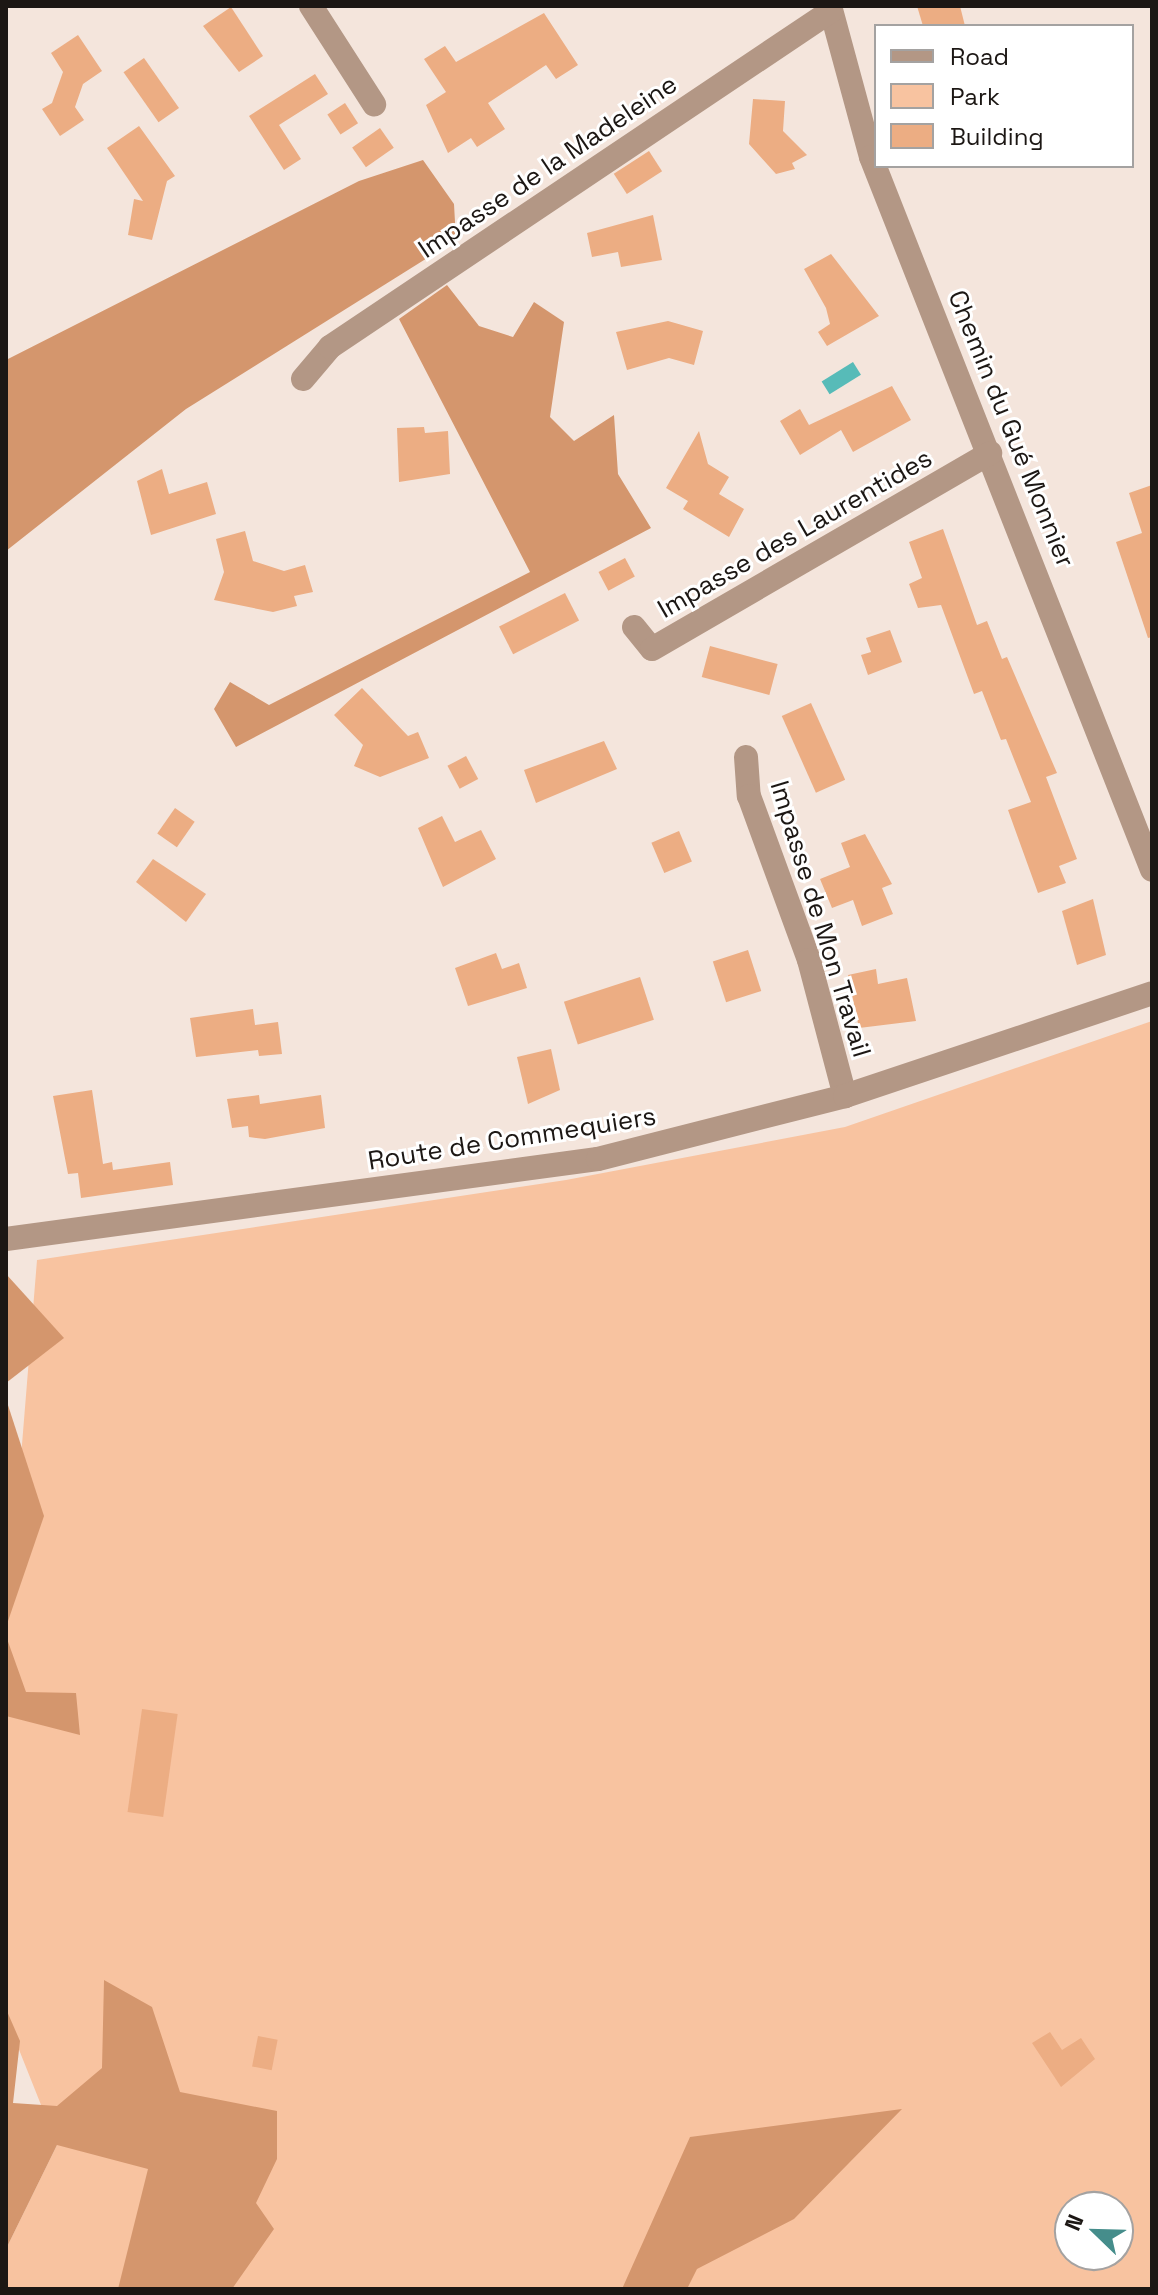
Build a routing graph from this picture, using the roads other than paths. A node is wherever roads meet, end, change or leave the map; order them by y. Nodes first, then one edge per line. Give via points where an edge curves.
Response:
1 (311, 6) edge
2 (831, 8) edge
3 (374, 104) dead end
4 (874, 164) edge
5 (875, 168) edge
6 (303, 379) dead end
7 (990, 453) junction
8 (634, 627) dead end
9 (746, 757) dead end
10 (1152, 870) edge
11 (1152, 993) edge
12 (845, 1096) junction
13 (6, 1239) edge

1 - 3 street
2 - 4 street, Chemin du Gué Monnier
2 - 6 street, Impasse de la Madeleine via 330,347
5 - 7 street, Chemin du Gué Monnier
7 - 8 street, Impasse des Laurentides via 652,649
7 - 10 street, Chemin du Gué Monnier
9 - 12 street, Impasse de Mon Travail via 749,796 809,960
11 - 12 street, Route de Commequiers
12 - 13 street, Route de Commequiers via 598,1159

